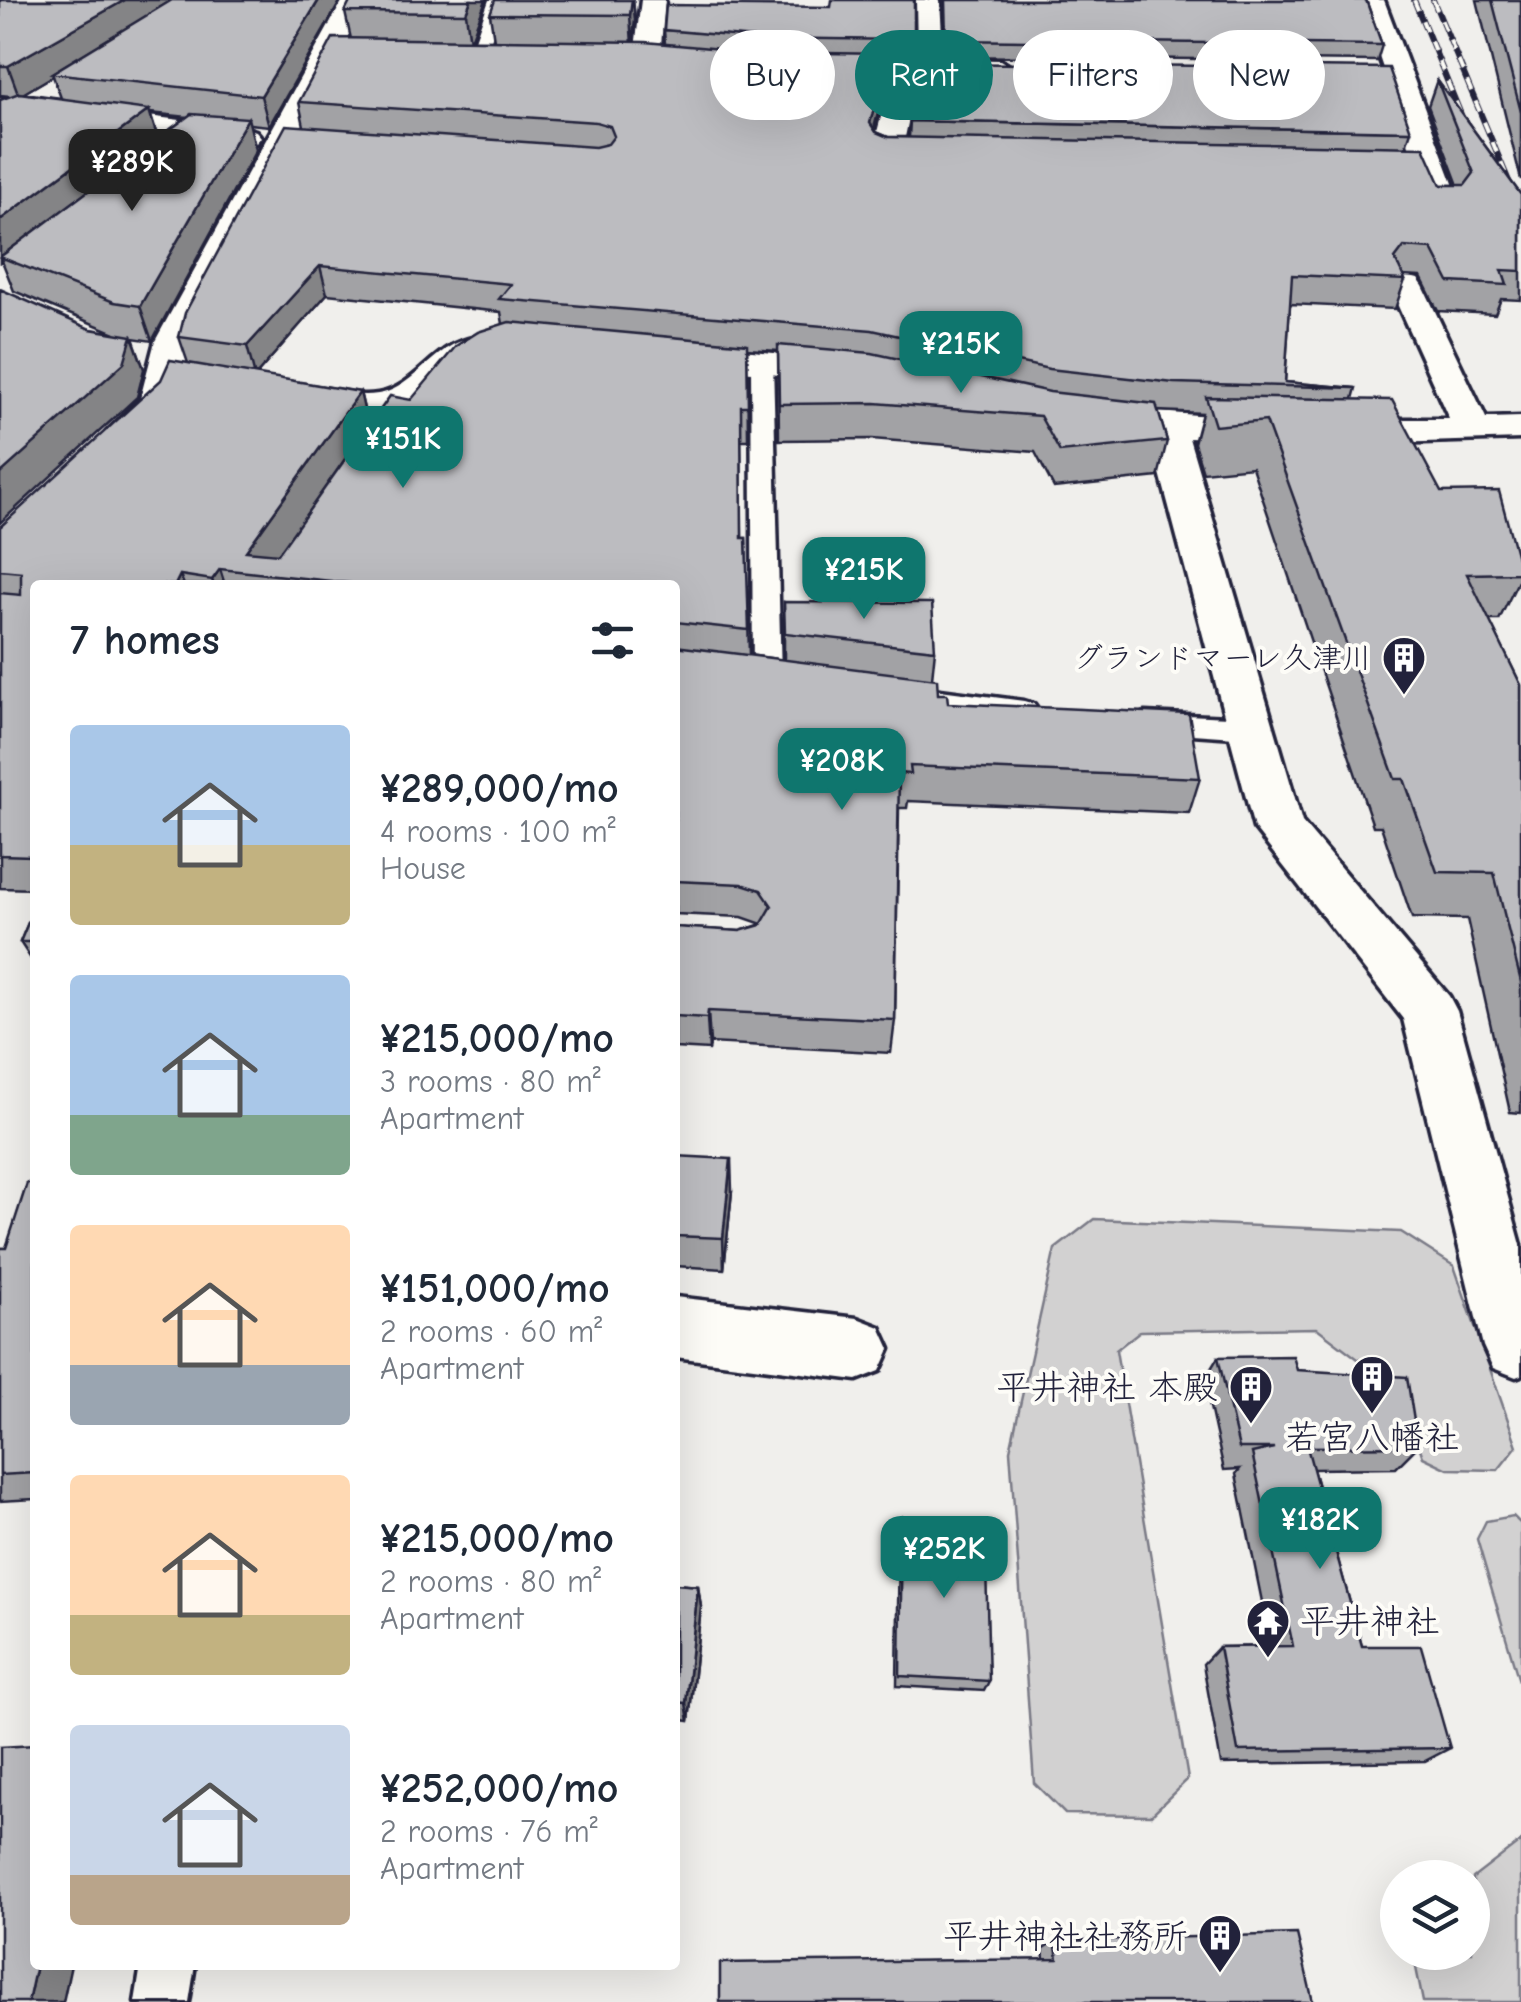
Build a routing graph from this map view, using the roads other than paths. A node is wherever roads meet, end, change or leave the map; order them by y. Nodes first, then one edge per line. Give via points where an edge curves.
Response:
1 (355, 0) edge
2 (497, 0) edge
3 (653, 0) edge
4 (928, 0) edge
5 (1372, 0) edge
6 (929, 30) edge
7 (327, 52) junction
8 (365, 53) edge
9 (468, 54) joint
10 (516, 54) edge
11 (647, 57) edge
12 (58, 88) edge
13 (12, 108) edge
14 (894, 120) edge
15 (0, 125) edge
16 (193, 133) junction
17 (280, 140) junction
18 (320, 142) edge
19 (984, 152) edge
20 (163, 156) edge
21 (1391, 160) edge
22 (1430, 161) junction
23 (1444, 202) edge
24 (1406, 286) edge
25 (513, 341) edge
26 (628, 350) edge
27 (762, 362) junction
28 (889, 378) edge
29 (257, 390) edge
30 (1062, 415) edge
31 (1168, 427) junction
32 (1521, 428) edge
33 (1473, 430) junction
34 (100, 457) edge
35 (730, 674) edge
36 (767, 677) junction
37 (805, 682) edge
38 (882, 692) edge
39 (1054, 714) edge
40 (1111, 722) edge
41 (1249, 728) junction
42 (680, 1328) edge
43 (1516, 1346) dead end
44 (858, 1350) dead end
45 (167, 1970) edge
46 (162, 2002) edge

1 - 7 street
2 - 9 lane
3 - 11 street
4 - 6 street
5 - 22 street via 1388,73
7 - 8 street
7 - 17 street
9 - 10 street
12 - 13 street
13 - 15 street
13 - 16 street
14 - 19 street via 886,151
16 - 17 street
16 - 20 street
17 - 18 street
17 - 34 street via 173,341 157,403
21 - 22 street
22 - 23 street
24 - 33 street
25 - 29 street via 477,346 388,414
26 - 27 street
27 - 28 street
27 - 36 lane
30 - 31 street
31 - 33 street
31 - 41 street
32 - 33 street
35 - 36 lane
36 - 37 lane
38 - 39 lane
40 - 41 lane
41 - 43 street via 1279,828 1429,1010
42 - 44 street
45 - 46 lane

